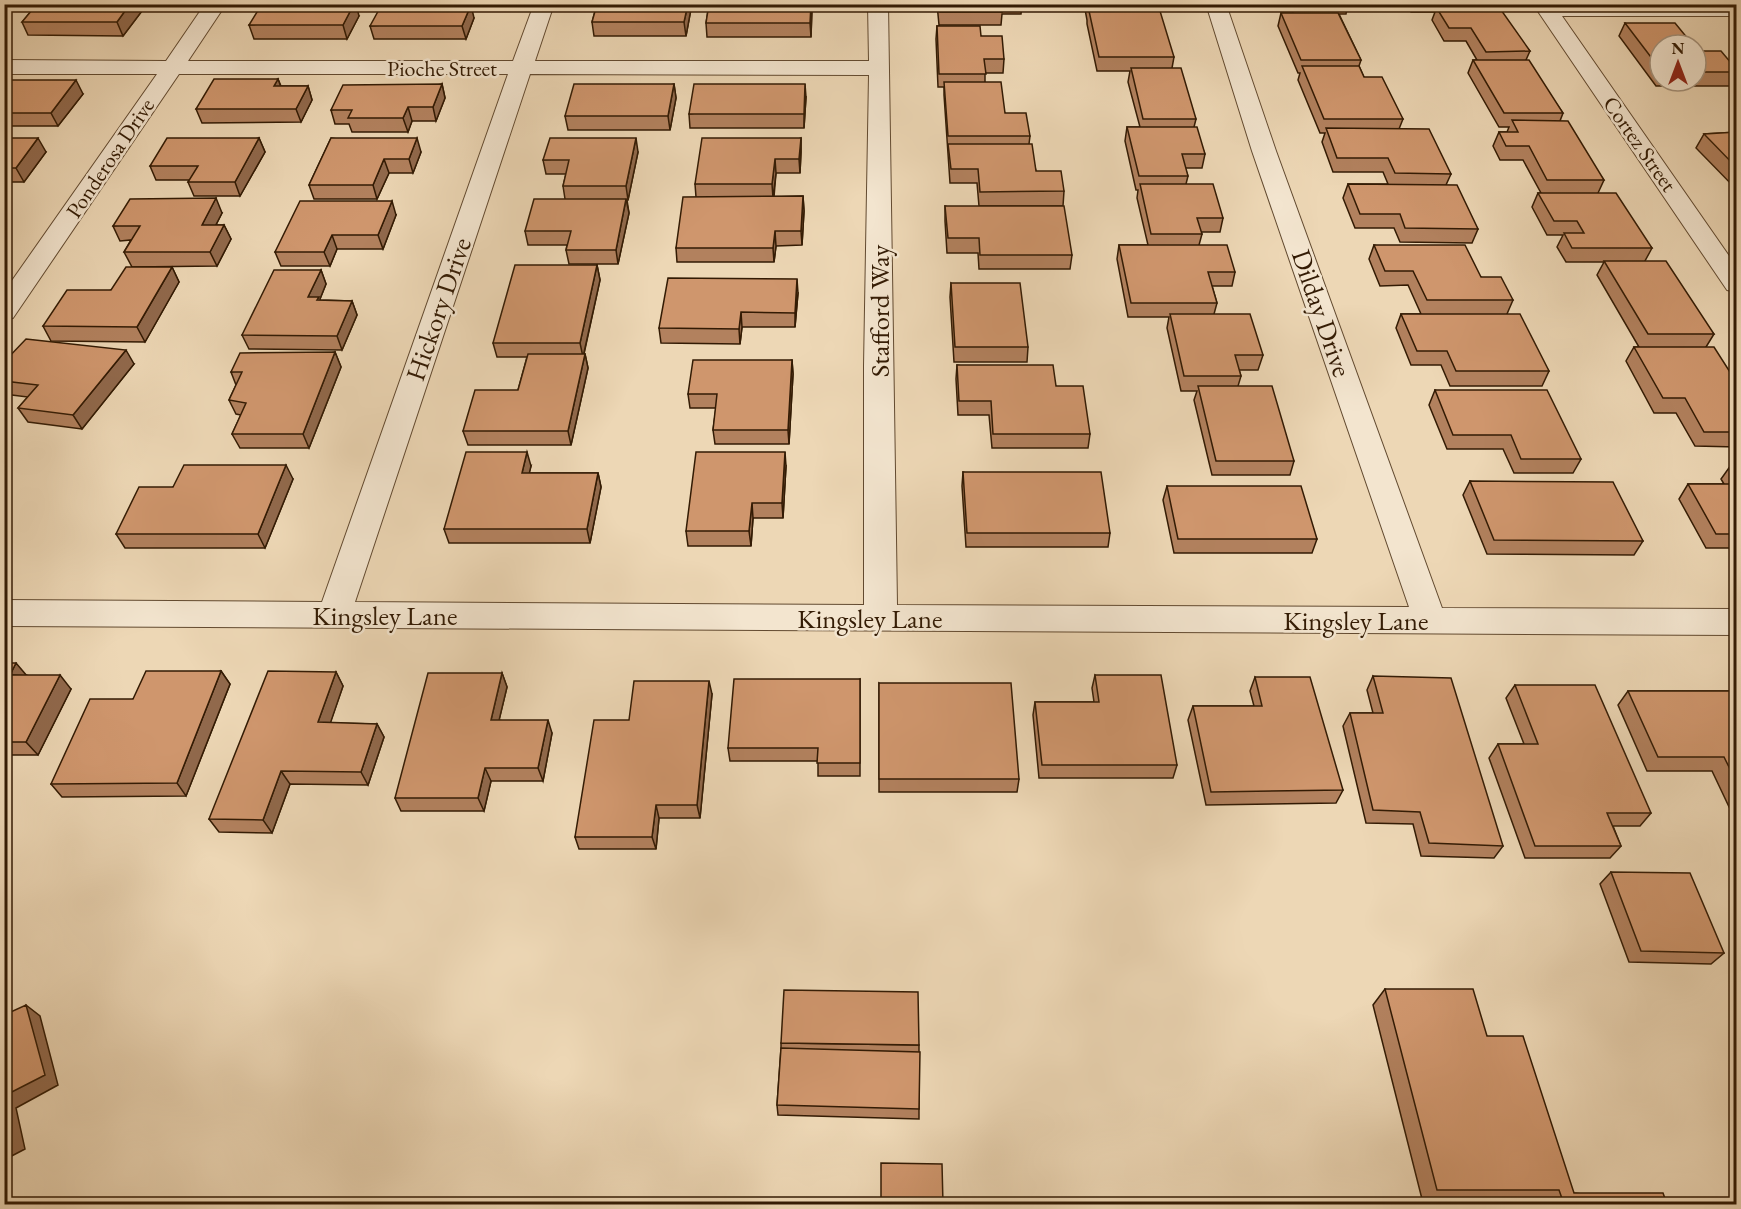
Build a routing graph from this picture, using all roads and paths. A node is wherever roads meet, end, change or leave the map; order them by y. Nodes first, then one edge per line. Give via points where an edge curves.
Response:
1 (216, 4) edge
2 (544, 4) edge
3 (878, 4) edge
4 (1216, 4) edge
5 (1544, 7) edge
6 (1737, 10) edge
7 (4, 67) edge
8 (172, 67) junction
9 (523, 68) junction
10 (880, 68) junction
11 (1728, 259) edge
12 (1737, 284) edge
13 (4, 312) edge
14 (4, 613) edge
15 (334, 614) junction
16 (881, 618) junction
17 (1430, 621) junction
18 (1737, 622) edge

1 - 8 street, Ponderosa Drive
2 - 9 street, Hickory Drive
3 - 10 street, Stafford Way
4 - 17 street, Dilday Drive
5 - 6 street
5 - 11 street, Cortez Street
7 - 8 street, Pioche Street
8 - 9 street, Pioche Street
8 - 13 street, Ponderosa Drive
9 - 10 street, Pioche Street
9 - 15 street, Hickory Drive
10 - 16 street, Stafford Way
11 - 12 street, Cortez Street
14 - 15 street, Kingsley Lane
15 - 16 street, Kingsley Lane
16 - 17 street, Kingsley Lane
17 - 18 street, Kingsley Lane

